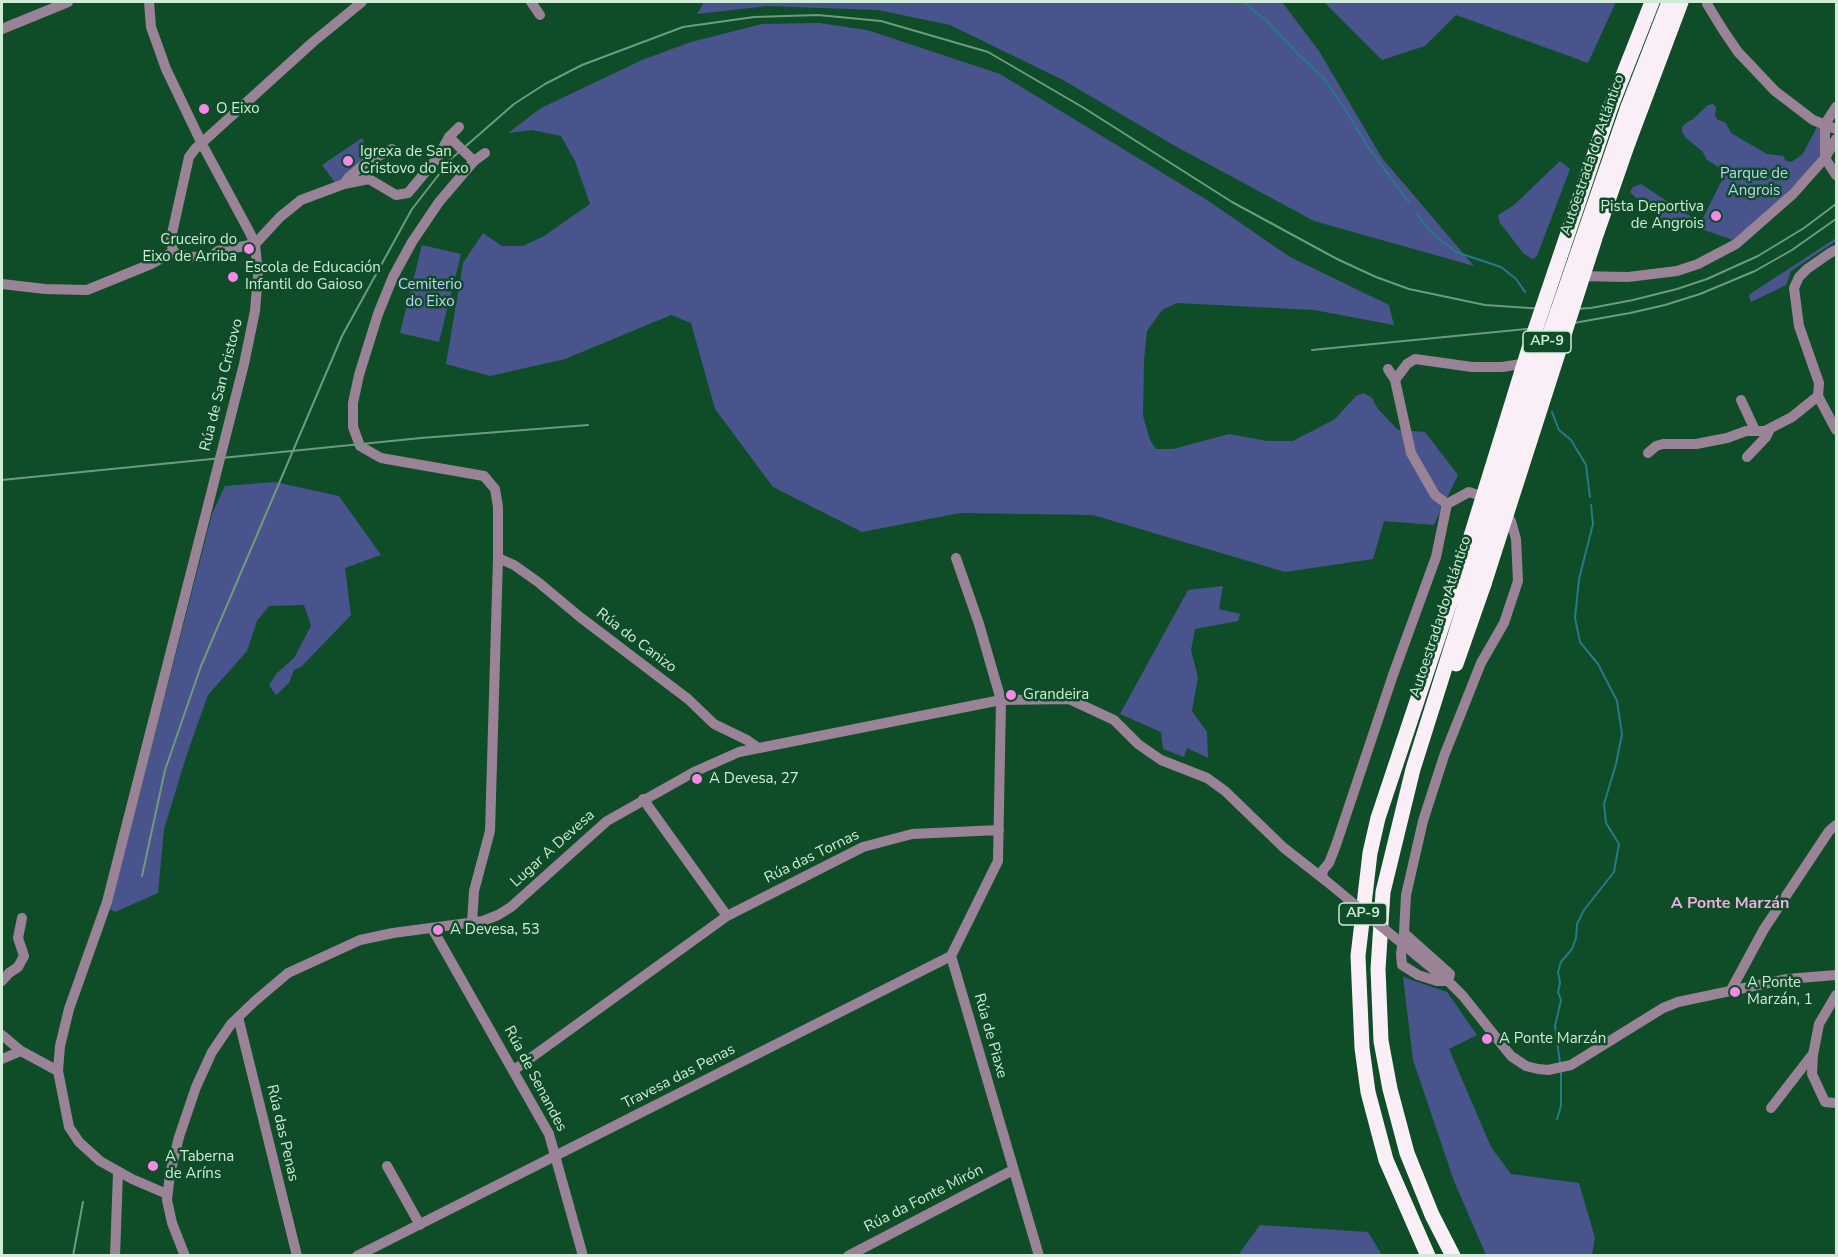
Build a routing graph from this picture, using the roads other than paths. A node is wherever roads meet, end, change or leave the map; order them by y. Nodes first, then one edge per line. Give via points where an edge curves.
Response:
1 (68, 2) edge
2 (149, 2) edge
3 (362, 2) edge
4 (531, 2) edge
5 (1642, 2) edge
6 (1652, 2) edge
7 (1670, 2) edge
8 (1681, 2) edge
9 (1707, 3) edge
10 (540, 15) dead end
11 (2, 29) edge
12 (1617, 88) junction
13 (1836, 107) edge
14 (1825, 124) junction
15 (459, 127) dead end
16 (1836, 129) edge
17 (449, 137) junction
18 (1836, 139) edge
19 (202, 144) junction
20 (392, 149) dead end
21 (485, 153) dead end
22 (1825, 158) junction
23 (474, 161) junction
24 (1835, 173) edge
25 (344, 184) junction
26 (255, 244) junction
27 (1836, 250) edge
28 (173, 252) junction
29 (1836, 256) edge
30 (1821, 258) junction
31 (2, 284) edge
32 (1388, 369) dead end
33 (1395, 381) junction
34 (1818, 396) junction
35 (1741, 400) dead end
36 (1770, 429) junction
37 (1755, 430) junction
38 (1836, 430) edge
39 (1740, 433) junction
40 (1648, 453) dead end
41 (1447, 504) junction
42 (498, 558) junction
43 (956, 558) dead end
44 (1472, 579) junction
45 (1001, 700) junction
46 (757, 747) junction
47 (643, 799) junction
48 (1836, 825) edge
49 (999, 830) junction
50 (1323, 878) junction
51 (727, 916) junction
52 (22, 918) dead end
53 (472, 922) junction
54 (432, 928) junction
55 (1404, 933) junction
56 (951, 956) junction
57 (1836, 975) edge
58 (2, 981) edge
59 (1448, 981) junction
60 (1731, 990) junction
61 (1836, 995) edge
62 (238, 1017) junction
63 (2, 1035) edge
64 (21, 1051) junction
65 (1812, 1054) junction
66 (2, 1059) edge
67 (514, 1070) junction
68 (57, 1071) junction
69 (1836, 1103) edge
70 (1771, 1108) dead end
71 (556, 1156) junction
72 (387, 1166) dead end
73 (1013, 1170) junction
74 (118, 1172) junction
75 (167, 1194) junction
76 (420, 1225) junction
77 (115, 1256) edge
78 (184, 1256) edge
79 (297, 1256) edge
80 (357, 1256) edge
81 (583, 1256) edge
82 (848, 1256) edge
83 (1039, 1256) edge
84 (1428, 1256) edge
85 (1453, 1256) edge

1 - 11 street
2 - 19 street, Rúa de San Cristovo via 151,27 166,69
3 - 19 street
4 - 10 street
5 - 12 highway
6 - 12 highway, Autoestrada do Atlántico / AP-9
7 - 44 highway, Autoestrada do Atlántico / AP-9, bridge via 1628,108 1546,345
8 - 44 highway, bridge
9 - 14 street via 1738,52 1775,91 1813,120
12 - 44 highway, Autoestrada do Atlántico / AP-9, bridge via 1530,345
13 - 14 street
14 - 16 street
14 - 22 street
15 - 17 street
17 - 23 street, bridge
17 - 25 street via 408,193 396,195 369,179
18 - 22 street
19 - 26 street, Rúa de San Cristovo
19 - 28 street via 189,157 171,238
20 - 25 street via 367,162
21 - 23 street
22 - 24 street
22 - 33 street via 1793,194 1736,244 1698,264 1677,271 1628,277 1565,275 1531,363 1502,368 1415,360 1407,364
23 - 42 street via 439,202 393,277 359,375 353,427 360,446 381,458 484,476 495,489
25 - 26 street via 301,200
26 - 28 street via 211,256 190,257
26 - 68 street, Rúa de San Cristovo via 255,311 244,364 107,902 69,1010
27 - 30 street
28 - 31 street via 87,290
29 - 30 street
30 - 34 street via 1796,282 1794,293 1799,326 1819,383
32 - 33 street
33 - 41 street via 1411,453 1435,495
34 - 36 street
34 - 38 street
35 - 37 street
36 - 37 street
36 - 39 street via 1750,454
37 - 39 street
39 - 40 street via 1696,444 1663,444
41 - 50 street via 1436,557
41 - 55 street via 1469,492 1491,499 1511,521 1518,581 1504,623 1481,663 1434,787 1414,854
42 - 46 street, Rúa do Canizo via 538,582 688,699 714,724
42 - 53 street via 490,831 474,891
43 - 45 street
44 - 84 highway, Autoestrada do Atlántico / AP-9 via 1378,818 1358,956 1368,1092 1386,1160
44 - 85 highway, Autoestrada do Atlántico / AP-9 via 1413,769 1383,892 1378,969 1381,1041 1390,1089 1407,1153
45 - 46 street, Lugar A Devesa
45 - 49 street
45 - 50 street, Lugar A Devesa via 1069,699 1114,720 1161,760 1208,778
46 - 47 street, Lugar A Devesa via 717,760
47 - 51 street
47 - 53 street, Lugar A Devesa via 598,827 504,912
48 - 60 street via 1764,929
49 - 51 street, Rúa das Tornas via 912,834 863,848
49 - 56 street via 998,861
50 - 59 street, Lugar A Devesa, bridge
51 - 67 street, Rúa das Tornas
52 - 58 street via 18,938 24,956
53 - 54 street, Lugar A Devesa
54 - 62 street, Lugar A Devesa via 370,937 317,958 280,979
54 - 67 street, Rúa de Senandes
55 - 59 street via 1450,974
55 - 59 street via 1402,965 1418,975
56 - 71 street, Travesa das Penas
56 - 73 street, Rúa de Piaxe
57 - 60 street
59 - 60 street via 1507,1052 1538,1070 1571,1065 1663,1008
61 - 65 street via 1820,1024
62 - 75 street, Lugar A Devesa via 202,1071 174,1155
62 - 79 street, Rúa das Penas
63 - 64 street
64 - 66 street
64 - 68 street
65 - 69 street via 1812,1074 1825,1102
65 - 70 street
67 - 71 street, Rúa de Senandes via 544,1124
68 - 74 street via 69,1127 79,1142
71 - 76 street, Travesa das Penas
71 - 81 street, Rúa de Senandes
72 - 76 street
73 - 82 street, Rúa da Fonte Mirón
73 - 83 street, Rúa de Piaxe
74 - 75 street
74 - 77 street
75 - 78 street via 169,1213
76 - 80 street, Travesa das Penas

